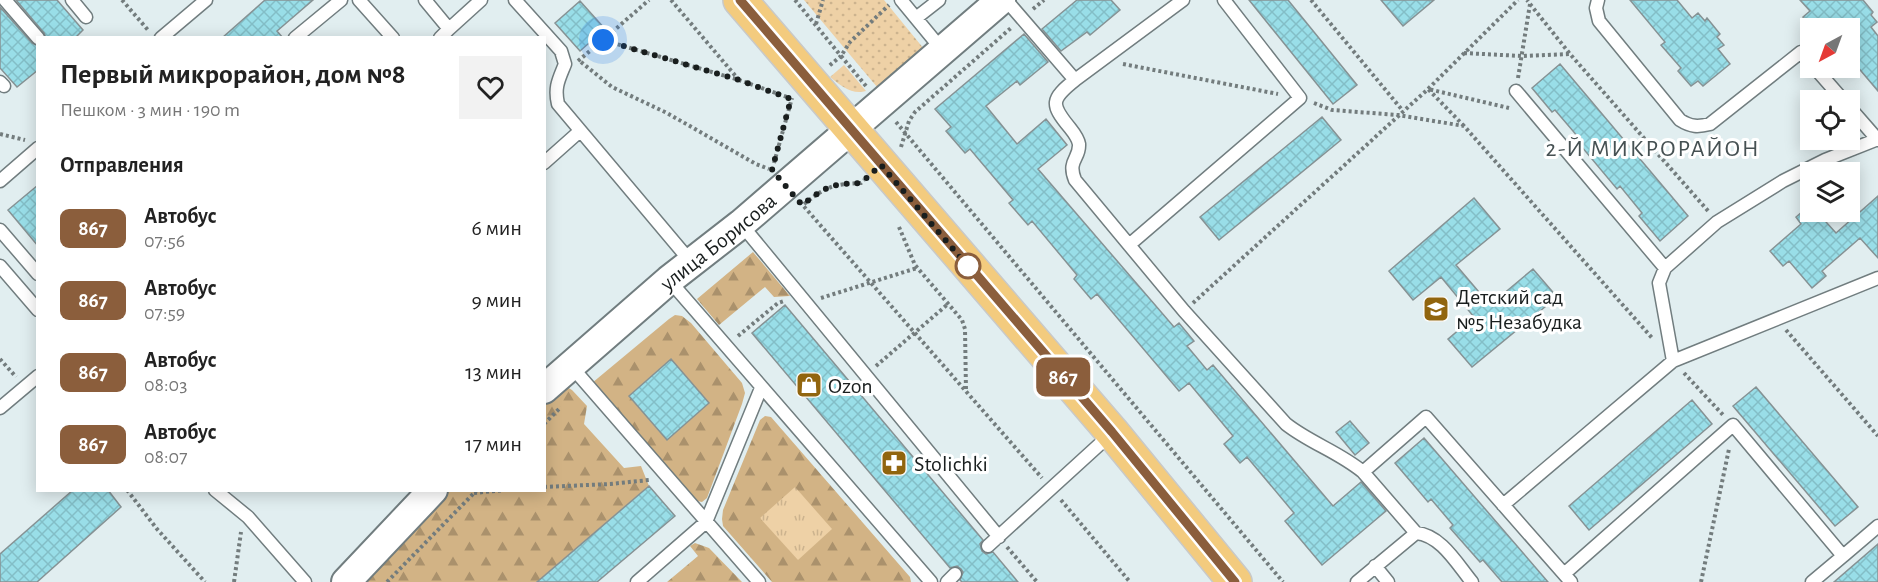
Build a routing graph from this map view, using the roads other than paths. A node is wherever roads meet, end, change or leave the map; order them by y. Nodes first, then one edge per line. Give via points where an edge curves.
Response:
1 (5, 0) edge
2 (72, 0) edge
3 (206, 0) edge
4 (341, 0) edge
5 (359, 0) edge
6 (425, 0) edge
7 (481, 0) edge
8 (515, 0) edge
9 (740, 0) edge
10 (901, 0) edge
11 (939, 0) edge
12 (1006, 0) edge
13 (1183, 0) edge
14 (1224, 0) edge
15 (1598, 0) edge
16 (1012, 9) edge
17 (86, 17) dead end
18 (916, 18) junction
19 (444, 33) edge
20 (36, 36) edge
21 (163, 36) edge
22 (298, 36) edge
23 (391, 36) edge
24 (943, 51) junction
25 (1800, 53) edge
26 (1824, 78) edge
27 (1075, 80) junction
28 (1834, 90) edge
29 (1516, 91) road end
30 (1860, 119) edge
31 (851, 130) junction
32 (580, 131) junction
33 (1878, 140) edge
34 (33, 144) edge
35 (546, 161) edge
36 (0, 181) edge
37 (741, 224) junction
38 (0, 230) edge
39 (1130, 245) junction
40 (691, 262) junction
41 (0, 266) edge
42 (1665, 268) junction
43 (36, 272) edge
44 (1878, 278) edge
45 (669, 280) junction
46 (36, 308) edge
47 (1673, 361) junction
48 (578, 375) junction
49 (36, 378) edge
50 (546, 388) edge
51 (761, 388) junction
52 (0, 408) edge
53 (1112, 432) junction
54 (1363, 472) junction
55 (218, 492) edge
56 (431, 492) edge
57 (1503, 505) junction
58 (706, 522) junction
59 (1878, 525) edge
60 (1416, 533) junction
61 (999, 537) junction
62 (988, 546) dead end
63 (1842, 556) junction
64 (1376, 566) junction
65 (1568, 578) edge
66 (305, 582) edge
67 (346, 582) edge
68 (637, 582) edge
69 (759, 582) edge
70 (931, 582) edge
71 (1235, 582) edge
72 (1357, 582) edge
73 (1388, 582) edge
74 (1472, 582) edge
75 (1812, 582) edge

1 - 20 lane
2 - 17 lane
3 - 21 lane
4 - 22 lane
5 - 23 lane
6 - 19 lane
7 - 19 lane
8 - 32 lane via 561,51 565,64 555,92 558,104
9 - 31 main road
10 - 18 lane
11 - 18 lane
12 - 16 lane
13 - 27 lane
14 - 39 lane via 1300,98
15 - 25 lane via 1599,21 1689,126 1710,124
16 - 24 street, улица Борисова
16 - 27 lane
18 - 24 lane
24 - 31 street, улица Борисова
26 - 28 lane
27 - 39 lane via 1056,100 1057,113 1077,137 1079,146 1072,173
29 - 42 lane
30 - 33 lane
31 - 37 street, улица Борисова via 794,196
31 - 53 main road via 870,180
32 - 35 lane
32 - 40 lane
33 - 42 lane via 1783,181 1717,222
34 - 36 lane
37 - 40 street, улица Борисова
37 - 61 lane
38 - 43 lane
39 - 54 lane via 1286,424
40 - 45 street, улица Борисова
41 - 46 lane
42 - 47 lane via 1659,283
44 - 47 lane
45 - 48 street, улица Борисова
45 - 51 lane
47 - 57 lane
48 - 50 street, улица Борисова
48 - 58 lane
49 - 52 lane
51 - 58 lane
51 - 70 lane
53 - 61 lane
53 - 71 main road
54 - 57 lane via 1426,417
54 - 60 lane
55 - 66 lane via 244,514
56 - 67 street
57 - 65 lane
58 - 68 lane
58 - 69 lane
59 - 63 lane
60 - 64 lane
60 - 74 lane via 1437,540
61 - 62 lane
63 - 65 lane via 1733,425
63 - 75 lane
64 - 72 lane
64 - 73 lane

